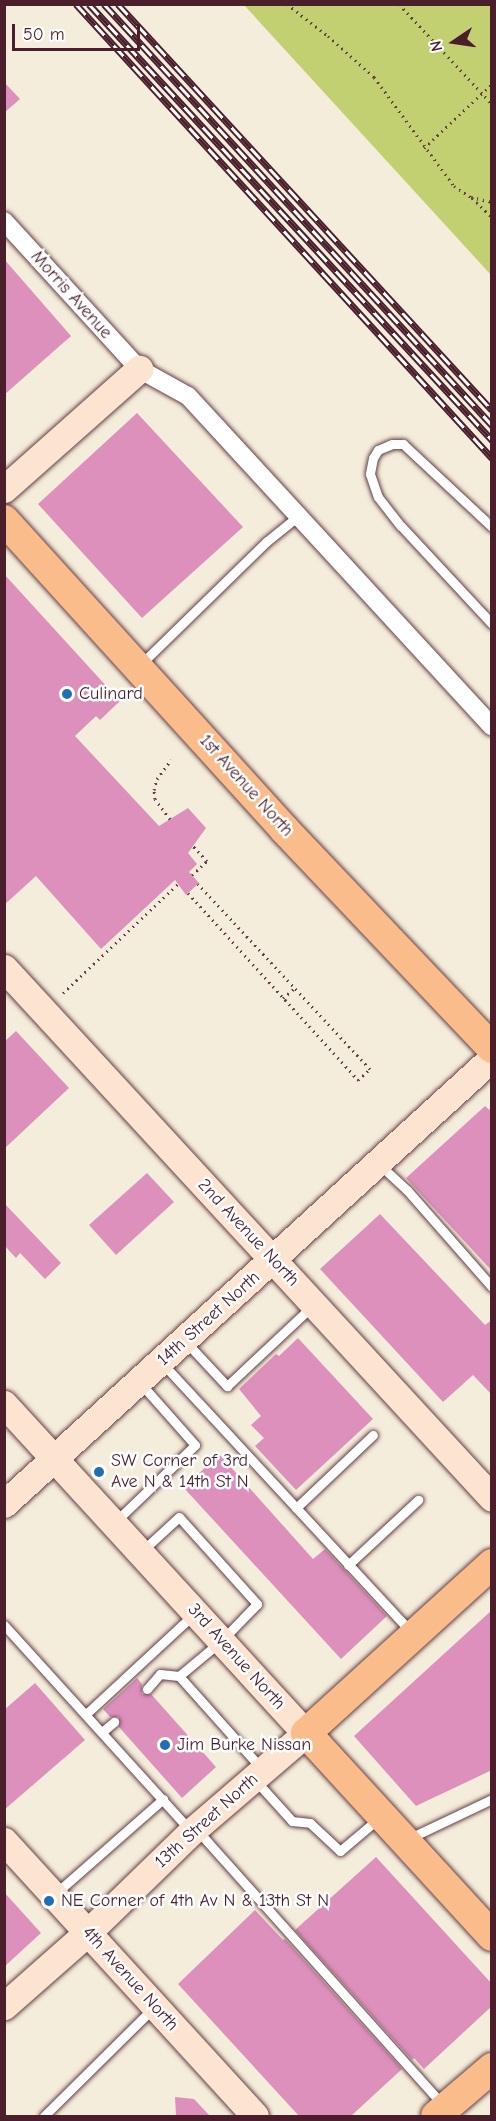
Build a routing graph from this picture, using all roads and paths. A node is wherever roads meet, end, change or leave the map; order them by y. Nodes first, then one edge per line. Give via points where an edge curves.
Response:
1 (287, 4) edge
2 (374, 4) edge
3 (408, 4) edge
4 (400, 5) edge
5 (492, 84) edge
6 (482, 93) junction
7 (492, 104) edge
8 (424, 148) junction
9 (471, 197) junction
10 (492, 202) edge
11 (492, 217) edge
12 (4, 221) edge
13 (139, 369) junction
14 (4, 489) edge
15 (298, 516) junction
16 (4, 520) edge
17 (492, 527) edge
18 (492, 624) edge
19 (140, 666) junction
20 (492, 727) edge
21 (171, 760) dead end
22 (170, 819) dead end
23 (193, 846) dead end
24 (192, 876) dead end
25 (178, 884) dead end
26 (198, 884) dead end
27 (188, 893) dead end
28 (10, 985) edge
29 (295, 988) junction
30 (63, 993) dead end
31 (284, 998) junction
32 (492, 1048) edge
33 (492, 1058) edge
34 (379, 1163) junction
35 (273, 1261) junction
36 (492, 1287) edge
37 (314, 1304) junction
38 (185, 1341) junction
39 (161, 1362) junction
40 (139, 1382) junction
41 (4, 1404) edge
42 (373, 1435) dead end
43 (55, 1459) junction
44 (492, 1498) edge
45 (418, 1500) dead end
46 (4, 1504) edge
47 (296, 1509) junction
48 (114, 1523) junction
49 (140, 1552) junction
50 (348, 1564) junction
51 (492, 1564) edge
52 (196, 1613) junction
53 (4, 1625) edge
54 (414, 1635) junction
55 (221, 1641) junction
56 (179, 1676) junction
57 (147, 1689) dead end
58 (86, 1714) junction
59 (114, 1722) dead end
60 (102, 1732) junction
61 (306, 1734) junction
62 (258, 1774) junction
63 (163, 1798) junction
64 (492, 1799) edge
65 (381, 1816) junction
66 (194, 1830) junction
67 (4, 1841) edge
68 (405, 1841) junction
69 (53, 1895) junction
70 (88, 1932) junction
71 (492, 1936) edge
72 (4, 2006) edge
73 (154, 2007) junction
74 (492, 2068) edge
75 (441, 2112) edge
76 (44, 2116) edge
77 (255, 2116) edge

1 - 8 path via 374,77
2 - 4 path
3 - 4 path
4 - 6 path
5 - 6 path
6 - 7 path
6 - 8 path
8 - 9 path via 454,186
9 - 10 path
9 - 11 path
12 - 13 street, Morris Avenue
13 - 14 street
13 - 15 street, Morris Avenue via 188,396
15 - 19 lane via 266,542
15 - 20 street, Morris Avenue
16 - 19 main road, 1st Avenue North
17 - 18 lane via 403,444 378,450 370,474 378,497
19 - 32 main road, 1st Avenue North via 277,821
21 - 22 path via 154,790 155,799
23 - 24 path via 207,861
25 - 30 path
26 - 29 path
27 - 31 path
28 - 35 street, 2nd Avenue North
29 - 31 path
29 - 31 path via 370,1069 358,1080
33 - 34 street, 14th Street North
34 - 35 street, 14th Street North
34 - 36 lane
35 - 37 street, 2nd Avenue North
35 - 38 street, 14th Street North
37 - 38 lane via 227,1386
37 - 44 street, 2nd Avenue North
38 - 39 street, 14th Street North
39 - 40 street, 14th Street North
39 - 47 lane
40 - 43 street, 14th Street North
40 - 48 lane via 195,1445
41 - 43 street, 3rd Avenue North
42 - 47 lane
43 - 46 street, 14th Street North
43 - 48 street, 3rd Avenue North
45 - 50 lane
47 - 50 lane
48 - 49 street, 3rd Avenue North
49 - 52 street, 3rd Avenue North
49 - 55 lane via 179,1517 257,1604
50 - 54 lane
51 - 54 main road, 13th Street North
52 - 55 street, 3rd Avenue North
52 - 58 lane
53 - 58 lane
54 - 61 main road, 13th Street North
55 - 56 lane
55 - 61 street, 3rd Avenue North
56 - 57 lane via 160,1674
56 - 62 lane
58 - 60 lane
59 - 60 lane
60 - 63 lane
61 - 62 street, 13th Street North
61 - 65 main road, 3rd Avenue North
62 - 65 lane via 292,1821 310,1823 340,1851
62 - 66 street, 13th Street North
63 - 66 lane
63 - 69 lane
64 - 68 lane
65 - 68 main road, 3rd Avenue North
66 - 70 street, 13th Street North
66 - 75 lane
67 - 69 street, 4th Avenue North
68 - 71 main road, 3rd Avenue North
69 - 70 street, 4th Avenue North
70 - 72 street, 13th Street North
70 - 73 street, 4th Avenue North
73 - 76 lane
73 - 77 street, 4th Avenue North
74 - 75 main road

